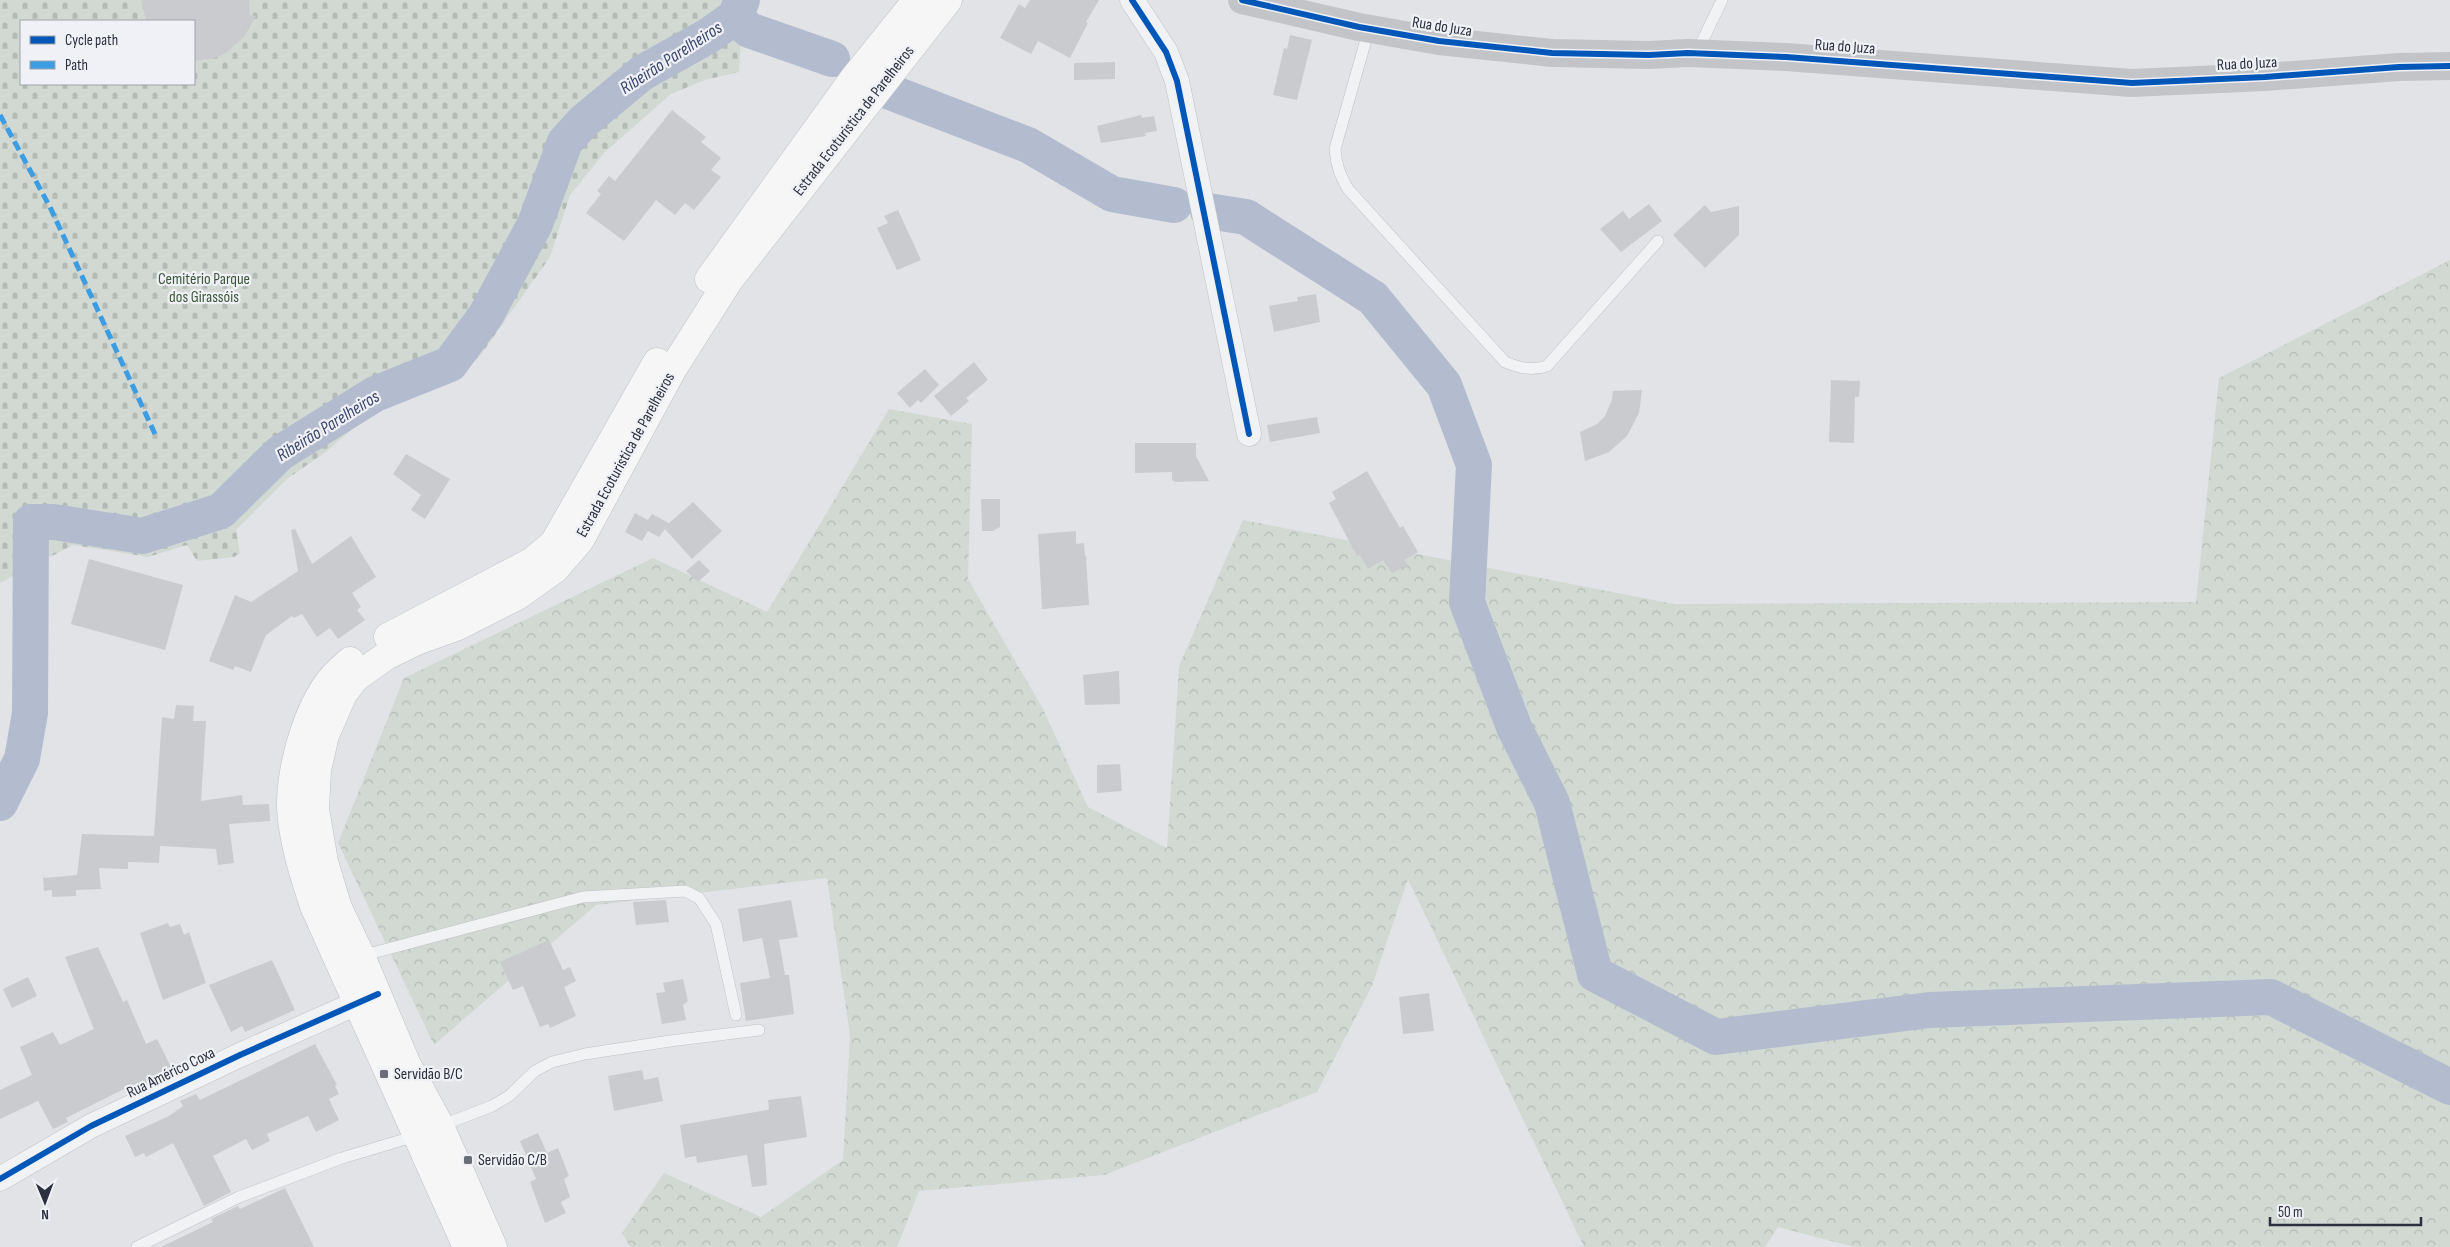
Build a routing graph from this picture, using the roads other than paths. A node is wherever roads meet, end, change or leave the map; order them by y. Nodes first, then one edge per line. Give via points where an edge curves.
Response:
1 (917, 0) edge
2 (948, 0) edge
3 (1132, 0) edge
4 (1242, 0) edge
5 (1722, 0) edge
6 (1369, 29) junction
7 (1696, 54) junction
8 (2450, 66) edge
9 (1658, 241) dead end
10 (1249, 434) dead end
11 (361, 956) junction
12 (368, 998) junction
13 (736, 1015) dead end
14 (759, 1030) dead end
15 (428, 1131) junction
16 (0, 1179) edge
17 (137, 1247) edge
18 (467, 1247) edge
19 (493, 1247) edge

1 - 12 main road, Estrada Ecoturistica de Parelheiros via 854,78 684,316 554,543 533,561 362,651 323,691 295,765 292,810 301,866 314,906
2 - 11 main road, Estrada Ecoturistica de Parelheiros via 729,280 672,370 580,540 555,569 517,596 458,626 386,656 356,678 343,694 323,744 317,770 315,809 324,862 338,908
3 - 10 street via 1166,52 1177,81
4 - 6 street, Rua do Juza
5 - 7 lane
6 - 7 street, Rua do Juza via 1484,48 1612,55
6 - 9 lane via 1335,149 1342,178 1506,362 1536,370 1547,366
7 - 8 street, Rua do Juza via 2132,83
11 - 12 main road, Estrada Ecoturistica de Parelheiros
11 - 13 lane via 583,897 685,891 699,898 716,924
12 - 15 main road, Estrada Ecoturistica de Parelheiros
12 - 16 street, Rua Américo Coxa via 91,1126
14 - 15 lane via 670,1041 552,1062 535,1071 510,1096
15 - 17 lane via 342,1158 239,1197
15 - 18 main road, Estrada Ecoturistica de Parelheiros
15 - 19 main road, Estrada Ecoturistica de Parelheiros

